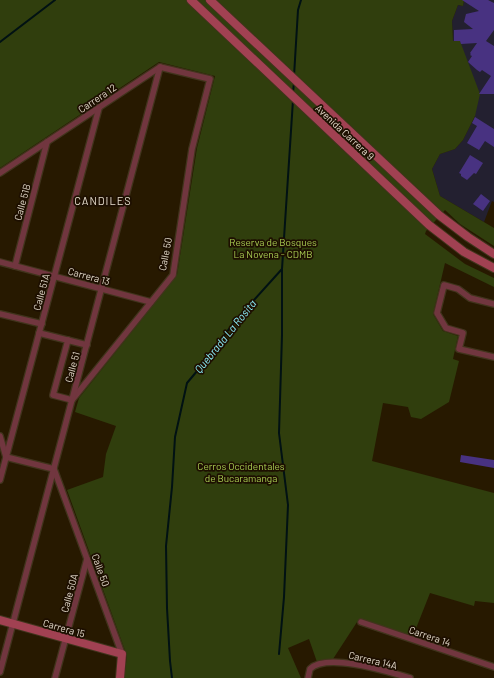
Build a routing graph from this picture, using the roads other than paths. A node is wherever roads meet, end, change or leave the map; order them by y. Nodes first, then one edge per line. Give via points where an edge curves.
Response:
1 (191, 0) edge
2 (210, 0) edge
3 (160, 66) junction
4 (99, 108) junction
5 (47, 142) junction
6 (0, 173) edge
7 (494, 254) edge
8 (0, 262) edge
9 (15, 266) junction
10 (494, 268) edge
11 (54, 276) junction
12 (102, 289) junction
13 (151, 302) junction
14 (494, 304) edge
15 (0, 314) edge
16 (42, 324) junction
17 (39, 333) junction
18 (68, 340) junction
19 (87, 346) junction
20 (494, 357) edge
21 (72, 400) junction
22 (0, 436) edge
23 (6, 457) junction
24 (54, 469) junction
25 (0, 480) edge
26 (87, 560) junction
27 (0, 620) edge
28 (361, 622) dead end
29 (13, 624) junction
30 (66, 639) junction
31 (122, 654) junction
32 (494, 667) edge
33 (0, 672) edge
34 (55, 678) edge
35 (120, 678) edge
36 (308, 678) edge
37 (410, 678) edge

1 - 10 main road, Avenida Carrera 9 via 429,225 464,252
2 - 7 main road, Avenida Carrera 9 via 439,215
3 - 4 street, Carrera 12
3 - 12 street, Calle 51
3 - 13 street, Calle 50 via 210,79 192,149 173,275
4 - 5 street, Carrera 12
4 - 11 street, Calle 51A
5 - 6 street, Carrera 12
5 - 9 street, Calle 51B
8 - 9 street, Carrera 13
9 - 11 street, Carrera 13
11 - 12 street, Carrera 13
11 - 16 street, Calle 51A
12 - 13 street, Carrera 13
12 - 19 street, Calle 51
13 - 21 street, Calle 50
14 - 20 street via 470,298 458,289 444,285 437,313 446,328 463,333 459,349
15 - 16 street
16 - 17 street, Calle 51A
17 - 18 street
17 - 23 street, Calle 51A
18 - 19 street
18 - 21 street via 53,395
19 - 21 street, Calle 51
21 - 24 street, Calle 51
22 - 23 street
23 - 24 street
23 - 25 street, Calle 51A
24 - 26 street, Calle 50
24 - 29 street, Calle 51
26 - 30 street, Calle 50A
26 - 31 street, Calle 50
27 - 29 main road, Carrera 15
28 - 32 street, Carrera 14
29 - 30 main road, Carrera 15
29 - 33 street, Calle 51
30 - 31 main road, Carrera 15
30 - 34 street, Calle 50A
31 - 35 main road, Calle 50
36 - 37 street, Carrera 14A via 313,666 343,662

